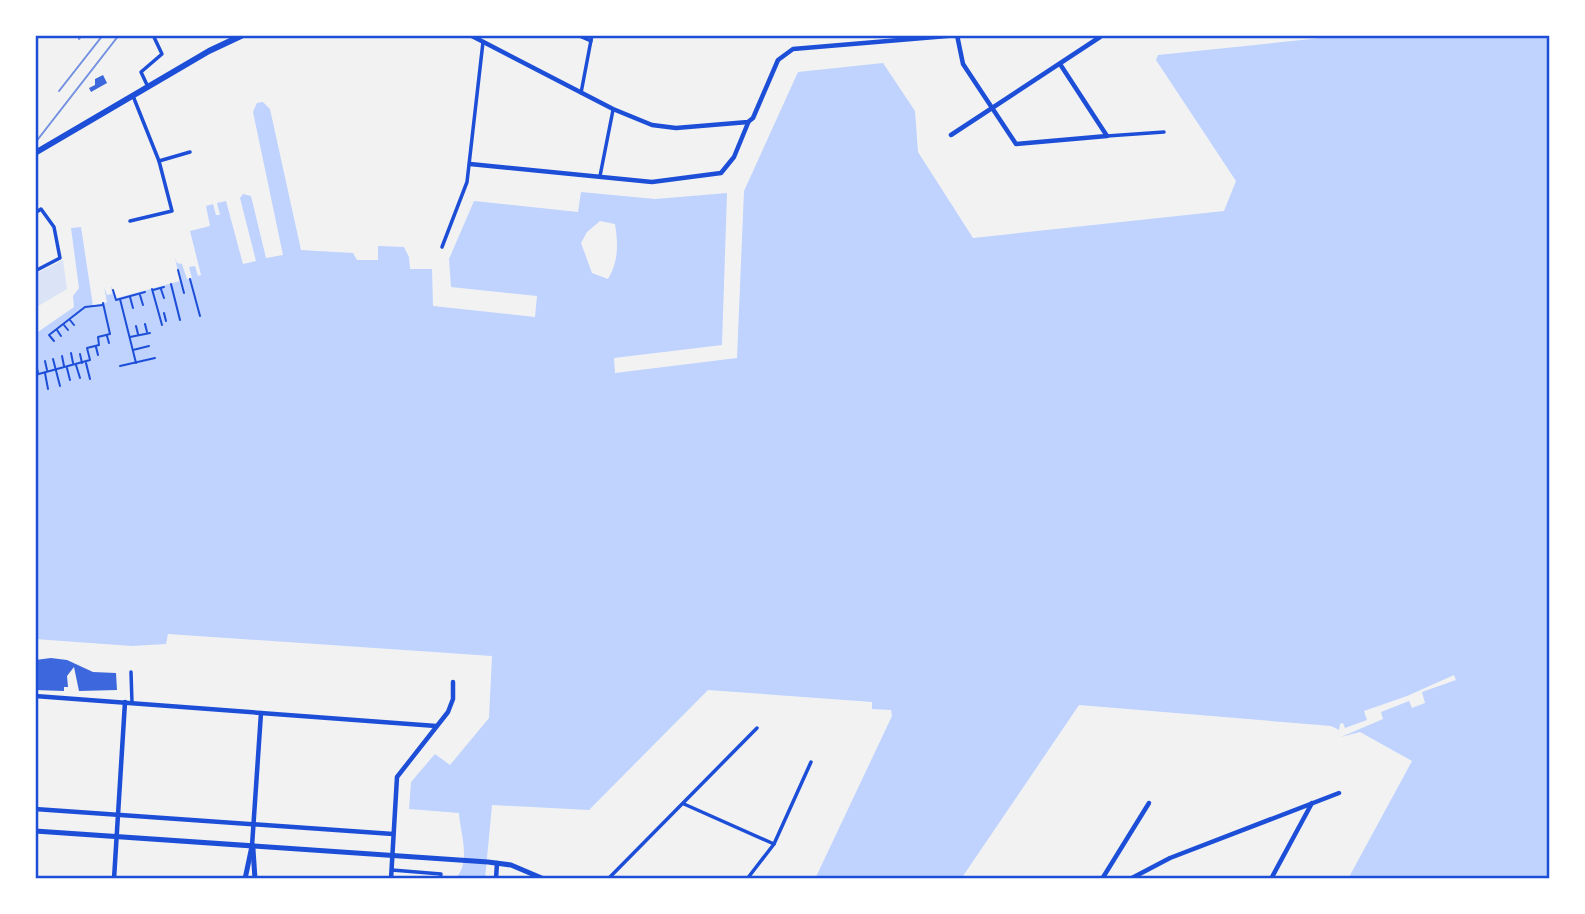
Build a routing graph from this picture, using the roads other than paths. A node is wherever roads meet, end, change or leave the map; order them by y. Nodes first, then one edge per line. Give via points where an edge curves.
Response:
1 (153, 35) edge
2 (243, 35) edge
3 (470, 35) edge
4 (577, 35) edge
5 (592, 35) edge
6 (958, 35) edge
7 (1100, 37) dead end
8 (591, 41) junction
9 (483, 42) junction
10 (1060, 64) junction
11 (148, 87) junction
12 (581, 93) junction
13 (133, 96) junction
14 (613, 109) junction
15 (992, 109) junction
16 (748, 122) junction
17 (1164, 132) dead end
18 (951, 135) dead end
19 (1107, 136) junction
20 (190, 152) dead end
21 (35, 153) edge
22 (159, 161) junction
23 (470, 164) junction
24 (600, 176) junction
25 (35, 213) edge
26 (130, 221) dead end
27 (442, 247) dead end
28 (35, 271) edge
29 (131, 671) dead end
30 (453, 682) dead end
31 (35, 696) edge
32 (125, 702) junction
33 (132, 703) junction
34 (261, 713) junction
35 (436, 726) junction
36 (757, 728) dead end
37 (810, 762) dead end
38 (1339, 793) dead end
39 (1149, 803) dead end
40 (1312, 803) junction
41 (684, 804) junction
42 (35, 809) edge
43 (118, 815) junction
44 (253, 826) junction
45 (35, 831) edge
46 (393, 834) junction
47 (116, 837) junction
48 (774, 844) junction
49 (252, 846) junction
50 (393, 855) junction
51 (497, 863) junction
52 (392, 870) junction
53 (1139, 874) junction
54 (114, 879) edge
55 (245, 879) edge
56 (255, 879) edge
57 (391, 879) edge
58 (440, 879) edge
59 (496, 879) edge
60 (544, 879) edge
61 (608, 879) edge
62 (747, 879) edge
63 (1102, 879) edge
64 (1130, 879) edge
65 (1147, 879) edge
66 (1271, 879) edge

1 - 11 street via 162,54 141,72
2 - 11 highway
3 - 9 street
4 - 8 street
5 - 8 street
6 - 15 street via 964,64
6 - 16 street via 793,49 778,60
7 - 10 street
8 - 12 street
9 - 12 street
9 - 23 street
10 - 15 street
10 - 19 street
11 - 13 highway
12 - 14 street
13 - 21 highway
13 - 22 street
14 - 16 street via 652,125 676,128
14 - 24 street
15 - 18 street
15 - 19 street via 1016,144
16 - 24 street via 734,157 721,173 652,182
17 - 19 street
20 - 22 street
22 - 26 street via 172,211
23 - 24 street
23 - 27 street
25 - 28 street via 41,209 54,227 60,258
29 - 33 street
30 - 35 street via 448,712
31 - 32 street
32 - 33 street
32 - 43 street
33 - 34 street
34 - 35 street
34 - 44 street
35 - 46 street via 397,776
36 - 41 street
37 - 48 street
38 - 40 street
39 - 63 street
40 - 53 street
40 - 66 street
41 - 48 street
41 - 61 street
42 - 43 street
43 - 44 street
43 - 47 street
44 - 46 street
44 - 49 street
45 - 47 main road
46 - 50 street
47 - 49 main road
47 - 54 street
48 - 62 street
49 - 50 main road
49 - 55 main road
49 - 56 main road
50 - 51 main road
50 - 52 street
51 - 59 street
51 - 60 main road
52 - 57 street
52 - 58 street via 441,874
53 - 64 street
53 - 65 street

